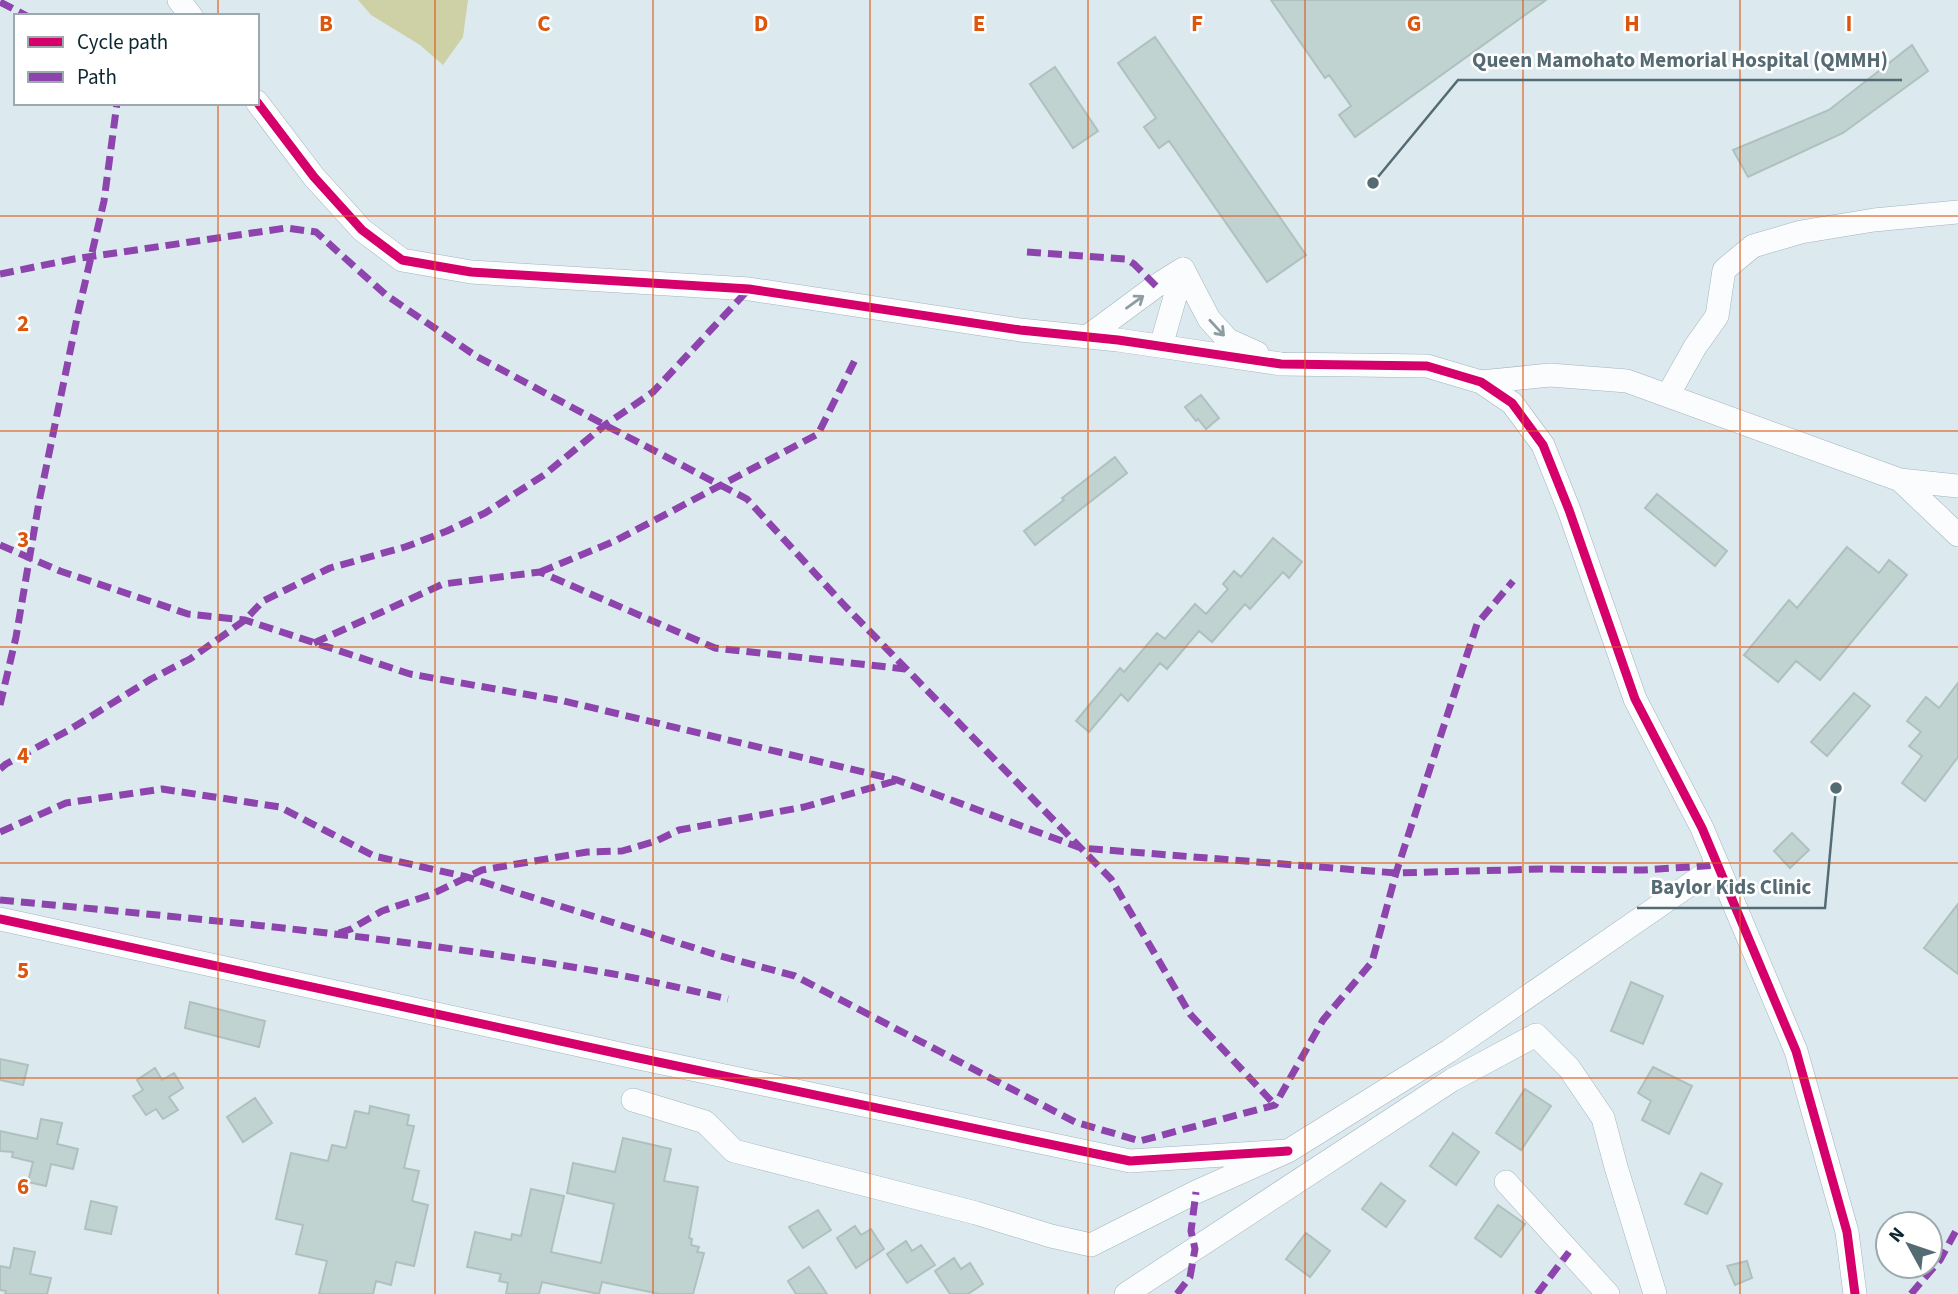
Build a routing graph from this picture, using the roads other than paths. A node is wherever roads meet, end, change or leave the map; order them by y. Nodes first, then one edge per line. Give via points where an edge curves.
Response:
1 (259, 105) edge
2 (1958, 212) edge
3 (1183, 270) junction
4 (1087, 337) junction
5 (1161, 346) junction
6 (1281, 364) junction
7 (1481, 382) junction
8 (1668, 395) junction
9 (1900, 480) junction
10 (1958, 486) edge
11 (1958, 535) edge
12 (1718, 865) junction
13 (0, 919) edge
14 (633, 1100) dead end
15 (1288, 1151) junction
16 (1506, 1182) dead end
17 (1126, 1294) edge
18 (1608, 1294) edge
19 (1655, 1294) edge
20 (1856, 1294) edge

1 - 4 street via 362,230 402,260 471,272 749,289
2 - 8 street via 1801,232 1753,246 1724,270 1717,316
4 -> 3 street
3 - 5 street
3 -> 6 street via 1209,319 1228,340
4 - 5 street
5 - 6 street
6 - 7 street via 1427,366
7 - 8 street via 1550,375 1627,381
7 - 12 street via 1512,403 1543,445 1635,699
8 - 9 street
9 - 10 street
9 - 11 street
12 - 15 street via 1449,1051
12 - 20 street via 1796,1051 1847,1233
13 - 15 street via 1130,1161
14 - 15 street via 705,1122 734,1151 1091,1245
16 - 18 street
17 - 19 street via 1452,1080 1536,1035 1569,1068 1604,1118

